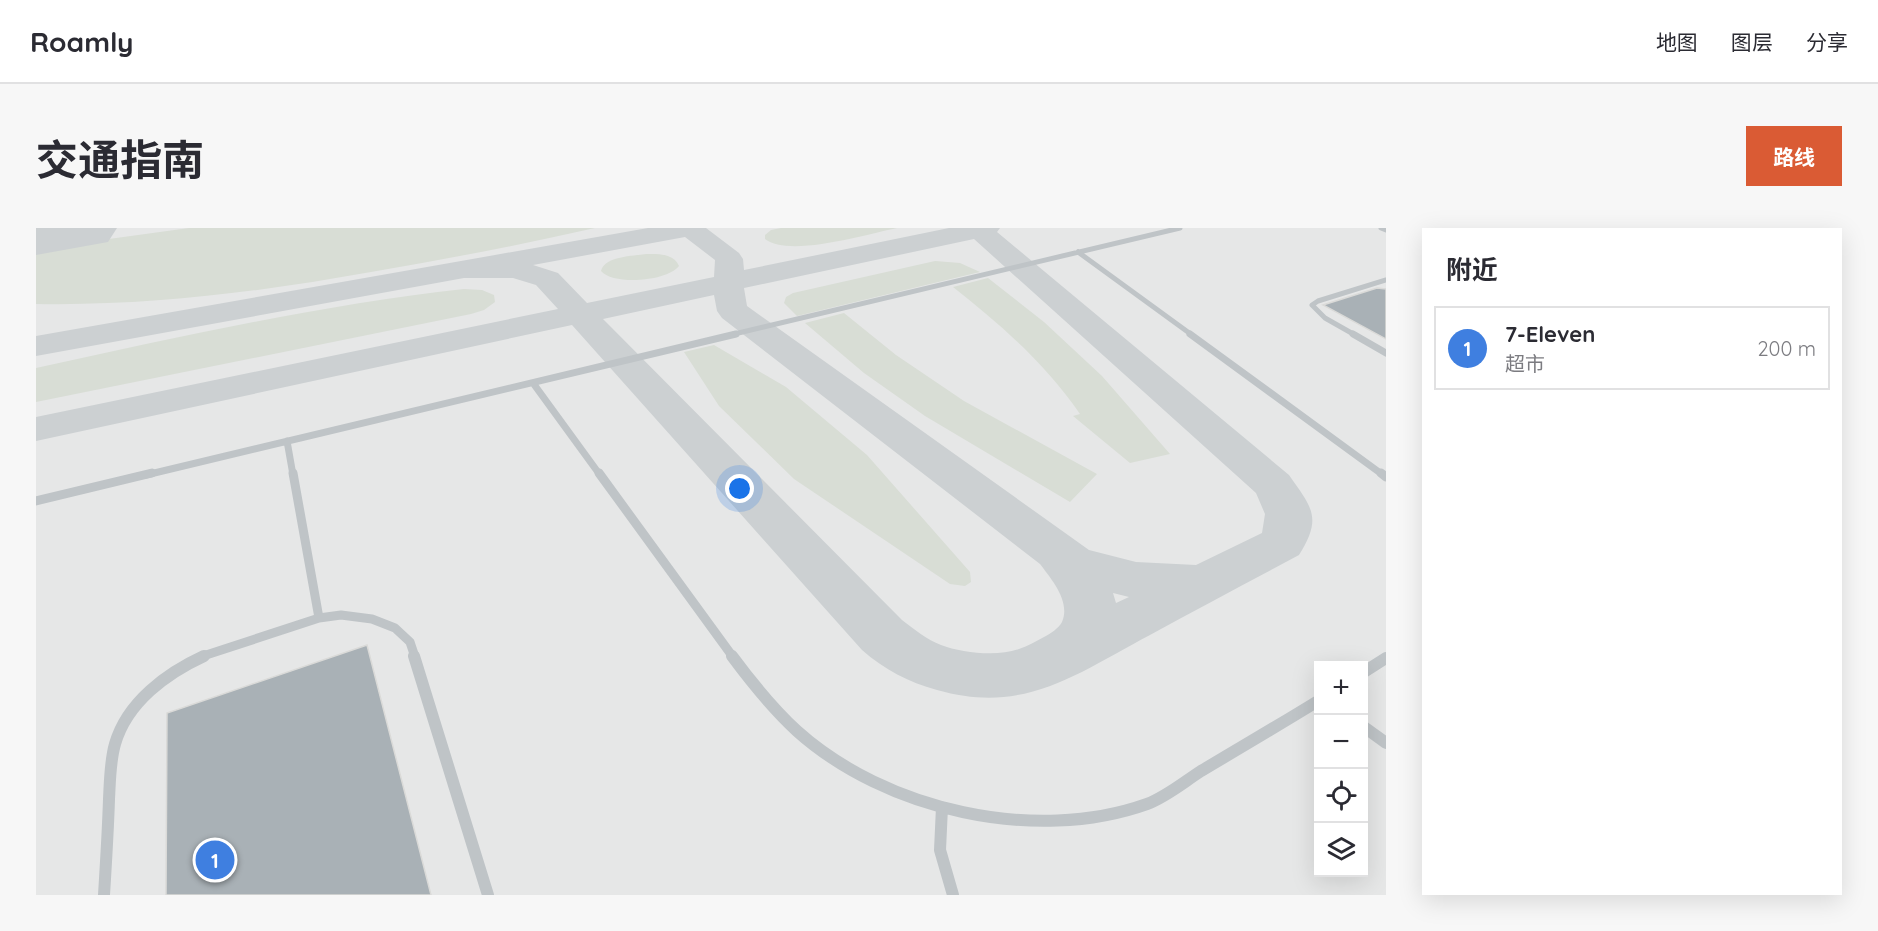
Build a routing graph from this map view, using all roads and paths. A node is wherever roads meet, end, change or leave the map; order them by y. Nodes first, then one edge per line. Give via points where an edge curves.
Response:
1 (1180, 228) edge
2 (1381, 228) edge
3 (1386, 230) edge
4 (1078, 252) junction
5 (1386, 280) edge
6 (1386, 353) edge
7 (533, 383) junction
8 (287, 441) junction
9 (1386, 477) edge
10 (36, 501) edge
11 (319, 618) junction
12 (1386, 658) edge
13 (1368, 669) edge
14 (1314, 703) edge
15 (1368, 730) edge
16 (1386, 743) edge
17 (942, 807) junction
18 (104, 895) edge
19 (488, 895) edge
20 (953, 895) edge

1 - 4 lane
2 - 3 lane
4 - 7 lane
4 - 9 lane
5 - 6 lane via 1312,305 1325,318
7 - 8 lane
7 - 17 lane via 782,721 849,769
8 - 10 lane
8 - 11 lane
11 - 18 lane via 205,655 178,668 150,690 129,716 116,743 111,769
11 - 19 lane via 341,615 372,619 395,628 410,642
12 - 13 lane
14 - 17 lane via 1149,803 1108,816 1029,821
15 - 16 lane
17 - 20 lane via 940,850

